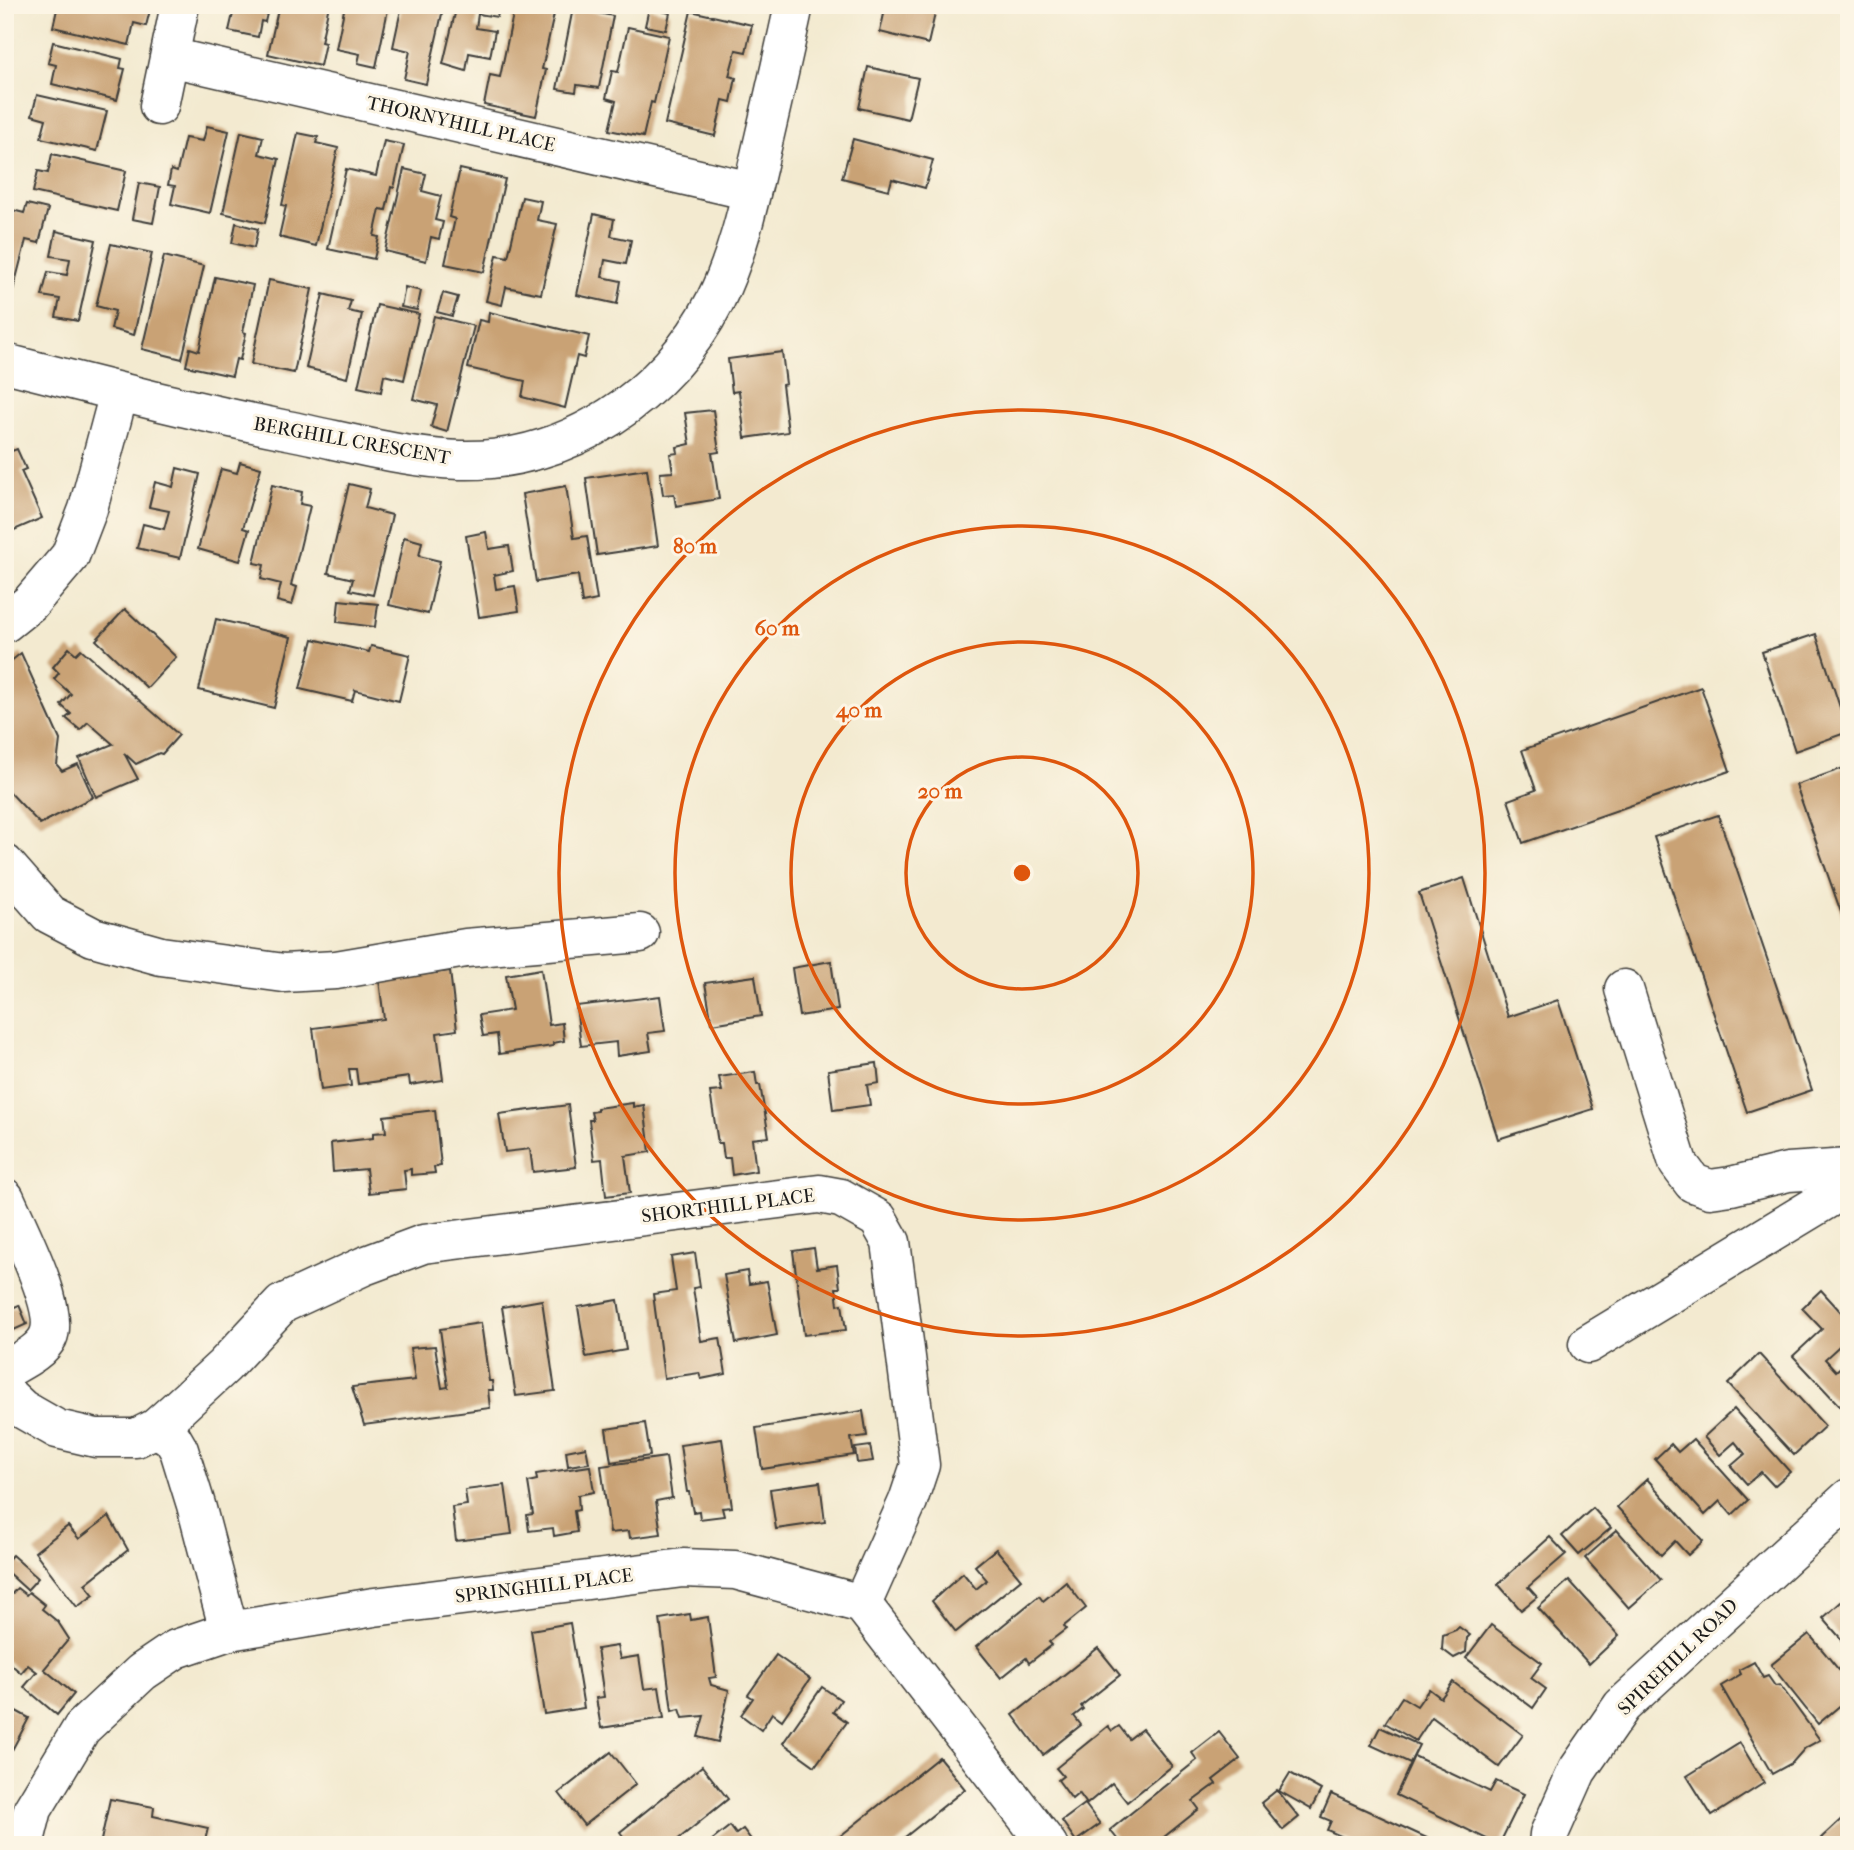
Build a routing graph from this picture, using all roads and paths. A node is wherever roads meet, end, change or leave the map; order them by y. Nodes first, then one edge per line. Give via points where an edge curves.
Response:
1 (180, 5) edge
2 (794, 5) edge
3 (170, 57) junction
4 (159, 106) dead end
5 (751, 191) junction
6 (5, 363) edge
7 (118, 393) junction
8 (5, 623) edge
9 (5, 864) edge
10 (640, 933) dead end
11 (1624, 989) dead end
12 (1849, 1168) edge
13 (1849, 1186) edge
14 (5, 1198) edge
15 (1588, 1344) dead end
16 (5, 1370) edge
17 (5, 1393) edge
18 (156, 1428) junction
19 (1849, 1498) edge
20 (862, 1604) junction
21 (229, 1631) junction
22 (24, 1845) edge
23 (1048, 1845) edge
24 (1548, 1845) edge

1 - 3 street
2 - 5 street, BERGHILL CRESCENT
3 - 4 street
3 - 5 street, THORNYHILL PLACE
5 - 7 street, BERGHILL CRESCENT via 720,290 672,366 634,402 551,445 460,460 405,454
6 - 7 street, BERGHILL CRESCENT
7 - 8 street via 88,509 70,556 30,603
9 - 10 street via 50,914 93,937 160,956 270,971 336,971 466,948
11 - 12 street via 1678,1163 1693,1183 1710,1189 1788,1172
13 - 15 street
14 - 16 street via 48,1298 51,1330 40,1349
17 - 18 street via 42,1422 74,1434 136,1438
18 - 20 street, SHORTHILL PLACE via 224,1366 282,1304 423,1244 819,1194 841,1198 878,1219 891,1242 920,1465
18 - 21 street via 172,1438 179,1450
19 - 24 street, SPIREHILL ROAD via 1622,1706 1577,1771
20 - 21 street, SPRINGHILL PLACE via 735,1570 683,1569 374,1607
20 - 23 street
21 - 22 street, SPRINGHILL PLACE via 176,1649 142,1672 82,1728 33,1809

